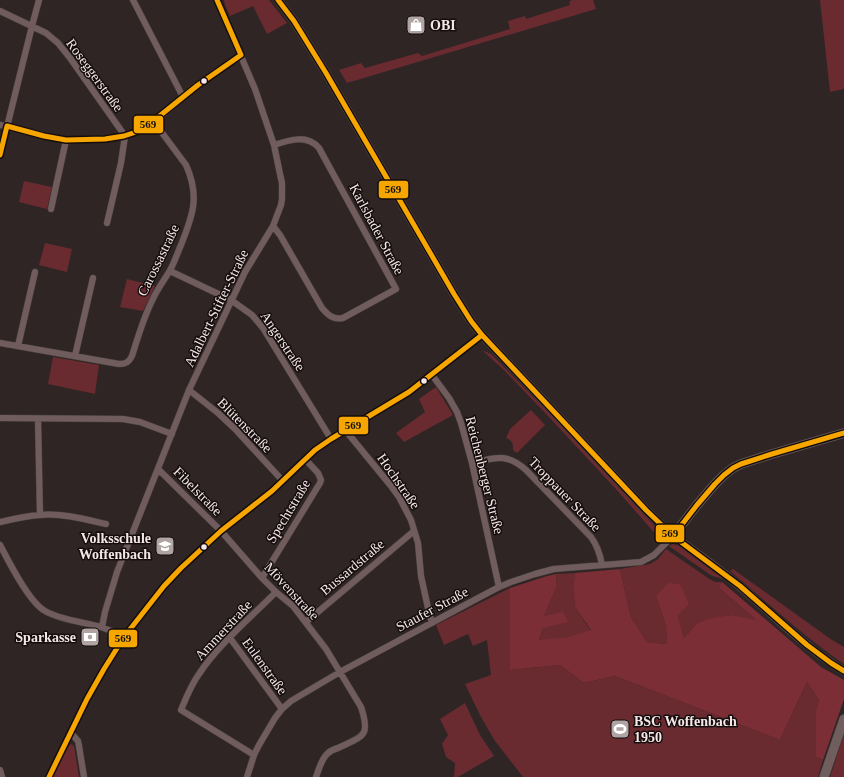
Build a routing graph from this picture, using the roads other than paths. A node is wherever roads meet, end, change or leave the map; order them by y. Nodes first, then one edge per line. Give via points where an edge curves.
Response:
1 (39, 0) edge
2 (133, 0) edge
3 (217, 0) edge
4 (279, 0) edge
5 (0, 11) edge
6 (32, 26) junction
7 (241, 54) junction
8 (183, 97) junction
9 (154, 122) junction
10 (0, 125) edge
11 (7, 126) junction
12 (125, 136) junction
13 (66, 140) junction
14 (274, 145) junction
15 (0, 155) edge
16 (51, 209) dead end
17 (107, 223) dead end
18 (273, 226) junction
19 (170, 271) junction
20 (35, 272) dead end
21 (93, 278) dead end
22 (232, 300) junction
23 (482, 335) junction
24 (0, 343) edge
25 (18, 346) junction
26 (75, 356) junction
27 (432, 375) junction
28 (190, 390) junction
29 (0, 418) edge
30 (38, 419) junction
31 (346, 431) junction
32 (844, 433) edge
33 (172, 434) junction
34 (331, 439) junction
35 (305, 459) junction
36 (472, 463) junction
37 (158, 469) junction
38 (282, 480) junction
39 (40, 515) junction
40 (0, 522) edge
41 (106, 524) dead end
42 (414, 530) junction
43 (221, 531) junction
44 (673, 536) junction
45 (0, 545) edge
46 (602, 564) junction
47 (262, 578) junction
48 (499, 587) junction
49 (276, 592) junction
50 (306, 622) junction
51 (432, 623) junction
52 (102, 628) junction
53 (124, 637) junction
54 (230, 638) junction
55 (844, 671) edge
56 (340, 672) junction
57 (282, 709) junction
58 (844, 719) edge
59 (72, 733) junction
60 (254, 755) junction
61 (0, 770) edge
62 (2, 777) edge
63 (49, 777) edge
64 (84, 777) edge
65 (247, 777) edge
66 (317, 777) edge
67 (824, 777) edge

1 - 6 street
2 - 8 street
3 - 7 street, Adalbert-Stifter-Straße
4 - 23 street via 326,73 454,294
5 - 6 street, Roseggerstraße
6 - 11 street
6 - 12 street, Roseggerstraße via 52,38 64,50
7 - 8 street
7 - 14 street, Adalbert-Stifter-Straße
8 - 9 street
9 - 12 street
9 - 19 street, Carossastraße via 186,166 194,188 194,206 190,221
10 - 11 street
11 - 13 street
11 - 15 street
12 - 13 street
12 - 17 street
13 - 16 street
14 - 18 street, Adalbert-Stifter-Straße via 282,192 281,205
14 - 18 street, Karlsbader Straße via 302,139 314,143 319,148 396,289 340,319 333,318 322,308
18 - 22 street, Adalbert-Stifter-Straße via 245,272
19 - 22 street, Angerstraße
19 - 26 street, Carossastraße via 152,299 130,360 119,364
20 - 25 street
21 - 26 street
22 - 28 street, Adalbert-Stifter-Straße
22 - 34 street, Angerstraße via 252,315 263,328
23 - 27 street
23 - 44 street
24 - 25 street, Carossastraße
25 - 26 street, Carossastraße
27 - 31 street
27 - 36 street, Reichenberger Straße via 457,412
28 - 33 street, Adalbert-Stifter-Straße
28 - 38 street, Blütenstraße via 235,429
29 - 30 street
30 - 33 street via 131,420
30 - 39 street
31 - 34 street
31 - 42 street, Hochstraße via 391,486
32 - 44 main road via 733,468 714,484
33 - 37 street, Adalbert-Stifter-Straße
34 - 35 street
35 - 38 street
35 - 47 street, Spechtstraße via 318,473 320,483
36 - 46 street, Troppauer Straße via 490,458 511,459 519,463 591,537 599,550
36 - 48 street, Reichenberger Straße
37 - 43 street, Fibelstraße
37 - 52 street, Adalbert-Stifter-Straße via 118,572
38 - 43 street via 272,491
39 - 40 street
39 - 41 street
42 - 50 street, Bussardstraße
42 - 51 street, Hochstraße via 423,588
43 - 47 street, Mövenstraße
43 - 53 street via 168,582
44 - 46 street, Staufer Straße via 658,552 645,560
44 - 55 street via 739,586 810,648
45 - 52 street via 36,605 53,615
46 - 48 street, Staufer Straße via 548,570
47 - 49 street, Mövenstraße
48 - 51 street, Staufer Straße
49 - 50 street, Mövenstraße via 293,606
49 - 54 street, Ammerstraße
50 - 56 street, Mövenstraße
51 - 56 street, Staufer Straße
52 - 53 street
53 - 59 street via 87,700
54 - 57 street, Eulenstraße
54 - 60 street, Ammerstraße via 199,674 181,710
56 - 57 street, Staufer Straße
56 - 66 street, Mövenstraße via 361,707 365,732 358,738 331,750 321,763
57 - 60 street, Staufer Straße
58 - 67 main road
59 - 63 street
59 - 64 street via 78,741
60 - 65 street, Staufer Straße
61 - 62 street

